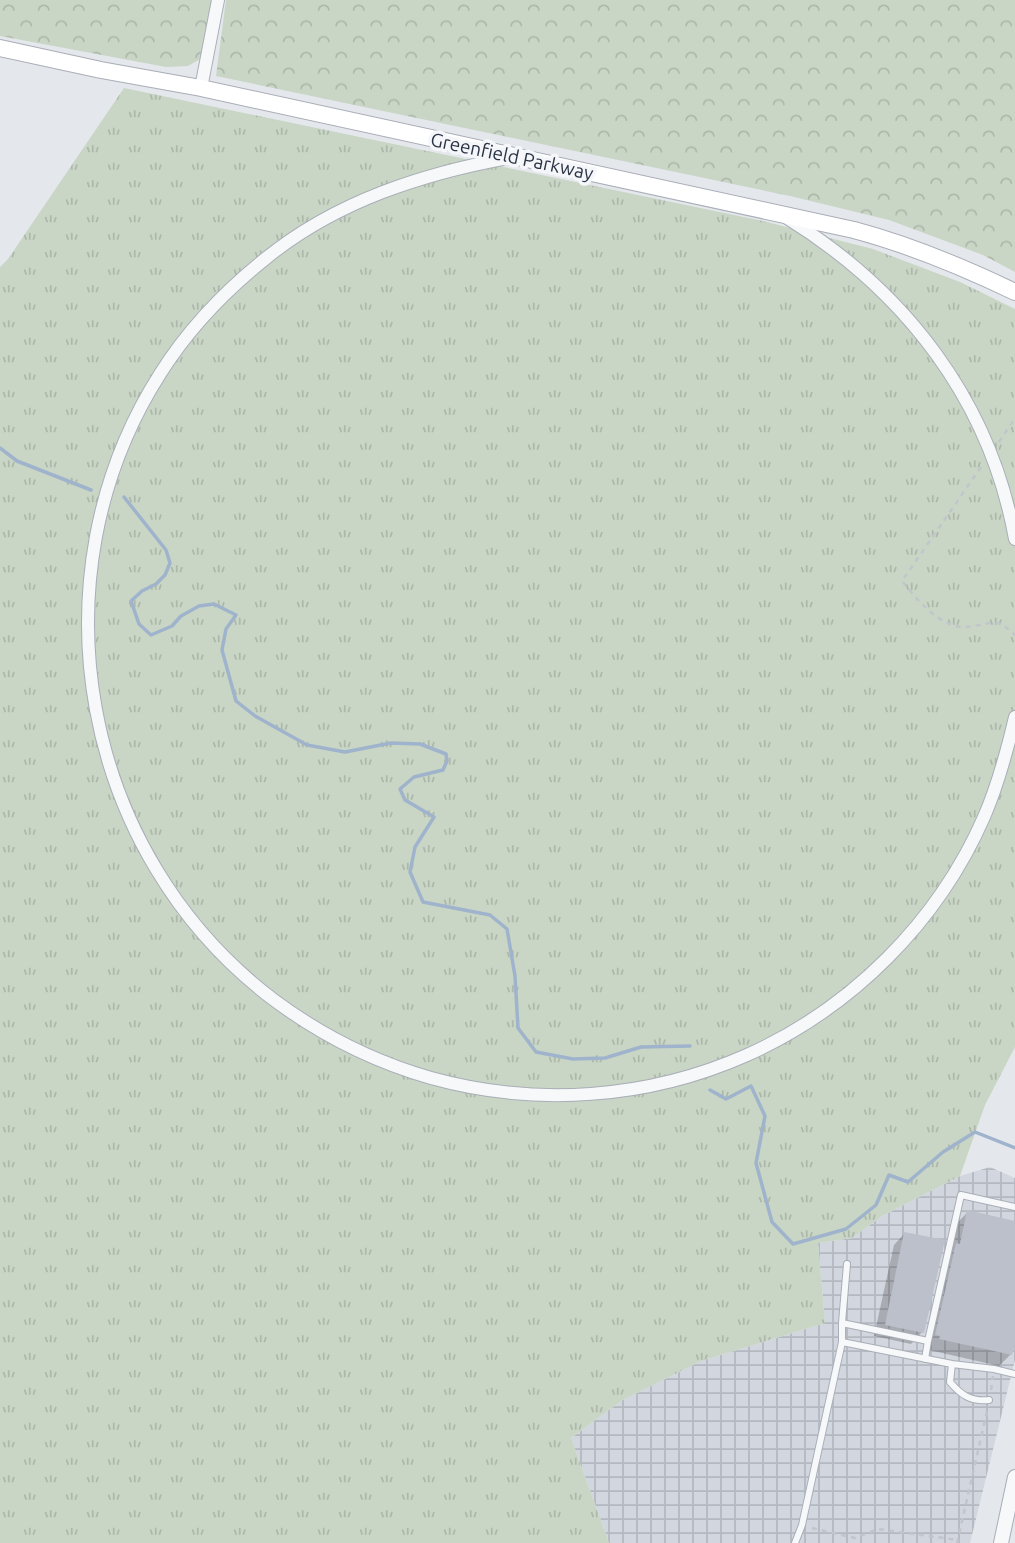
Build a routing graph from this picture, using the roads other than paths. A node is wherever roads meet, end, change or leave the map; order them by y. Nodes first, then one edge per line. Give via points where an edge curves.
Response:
1 (218, 0) edge
2 (0, 48) edge
3 (201, 88) junction
4 (516, 157) junction
5 (780, 214) junction
6 (1015, 292) edge
7 (1015, 538) edge
8 (1015, 717) edge
9 (1015, 1207) edge
10 (847, 1264) dead end
11 (842, 1323) junction
12 (928, 1341) junction
13 (842, 1342) junction
14 (925, 1359) junction
15 (951, 1364) junction
16 (1015, 1374) edge
17 (989, 1400) road end
18 (1015, 1477) edge
19 (795, 1543) edge
20 (1002, 1543) edge

1 - 3 street
2 - 3 main road, Greenfield Parkway
3 - 4 main road, Greenfield Parkway
4 - 5 main road, Greenfield Parkway
4 - 8 street via 402,184 331,216 265,258 183,342 140,408 124,444 100,519 91,571 88,638 96,714 115,785 144,850 206,939 287,1010 371,1056 415,1073 485,1090 557,1096 629,1090 676,1080 732,1062 796,1030 882,964 929,910 979,828
5 - 6 main road, Greenfield Parkway via 896,242
5 - 7 street via 848,260 906,314 930,345 953,378 991,453
9 - 12 lane via 961,1195
10 - 11 lane
11 - 12 lane
11 - 13 lane
12 - 14 lane
13 - 14 lane
13 - 19 lane
14 - 15 lane
15 - 16 lane
15 - 17 lane via 950,1382 960,1394
18 - 20 street

